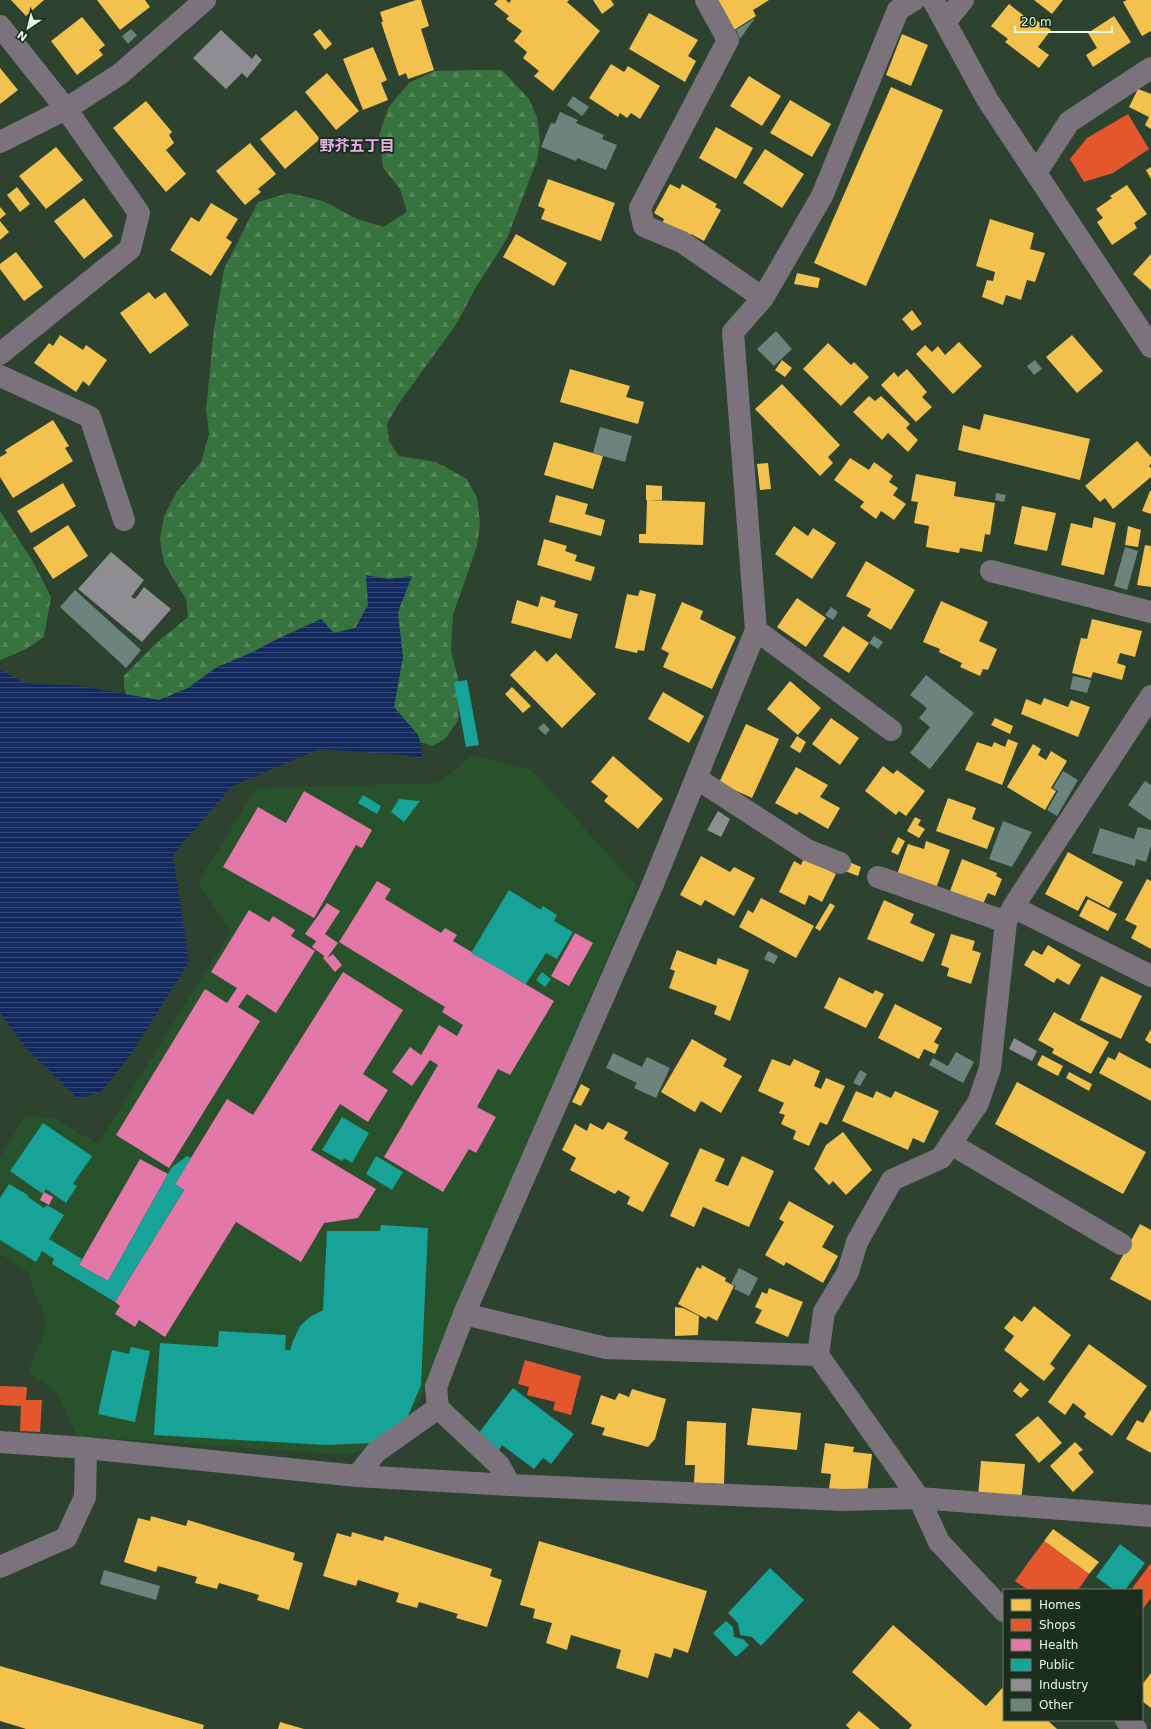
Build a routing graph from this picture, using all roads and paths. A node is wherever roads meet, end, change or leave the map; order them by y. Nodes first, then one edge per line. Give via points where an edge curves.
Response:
1 (706, 0) edge
2 (914, 0) edge
3 (933, 0) edge
4 (963, 0) edge
5 (198, 2) edge
6 (945, 22) junction
7 (0, 26) edge
8 (1151, 68) edge
9 (66, 109) junction
10 (0, 142) edge
11 (1036, 173) junction
12 (763, 298) junction
13 (1151, 347) edge
14 (0, 354) edge
15 (0, 376) edge
16 (124, 520) dead end
17 (991, 571) dead end
18 (1151, 612) edge
19 (756, 630) junction
20 (1151, 696) edge
21 (891, 730) dead end
22 (696, 778) junction
23 (840, 864) dead end
24 (878, 877) dead end
25 (1009, 915) junction
26 (1151, 976) edge
27 (951, 1144) junction
28 (1121, 1244) dead end
29 (464, 1314) junction
30 (818, 1355) junction
31 (438, 1408) junction
32 (0, 1442) edge
33 (86, 1448) junction
34 (357, 1476) junction
35 (510, 1485) junction
36 (919, 1498) junction
37 (1151, 1516) edge
38 (0, 1567) edge
39 (1003, 1610) edge
40 (1127, 1721) edge
41 (1136, 1729) edge

1 - 12 street via 728,40 640,208 644,226 682,242
2 - 12 street via 898,10 822,196
3 - 6 street
4 - 6 street
5 - 9 street via 120,74
6 - 11 street via 987,99
7 - 9 street
8 - 11 street via 1069,122
9 - 10 street
9 - 14 street via 139,213 130,249
11 - 13 street
12 - 19 street via 733,332
15 - 16 street via 90,417
17 - 18 street
19 - 21 street
19 - 22 street
20 - 25 street
22 - 23 street via 807,850
22 - 29 street via 653,884
24 - 25 street
25 - 26 street
25 - 27 street via 990,1068 978,1103
27 - 28 street
27 - 30 street via 941,1158 892,1180 857,1242 848,1272 824,1312
29 - 30 street via 606,1348
29 - 31 street via 436,1387
30 - 36 street
31 - 34 street via 376,1452
31 - 35 street via 499,1465
32 - 33 street
33 - 34 street
33 - 38 street via 85,1497 66,1538
34 - 35 street
35 - 36 street via 844,1500
36 - 37 street
36 - 39 street via 939,1542
40 - 41 street

